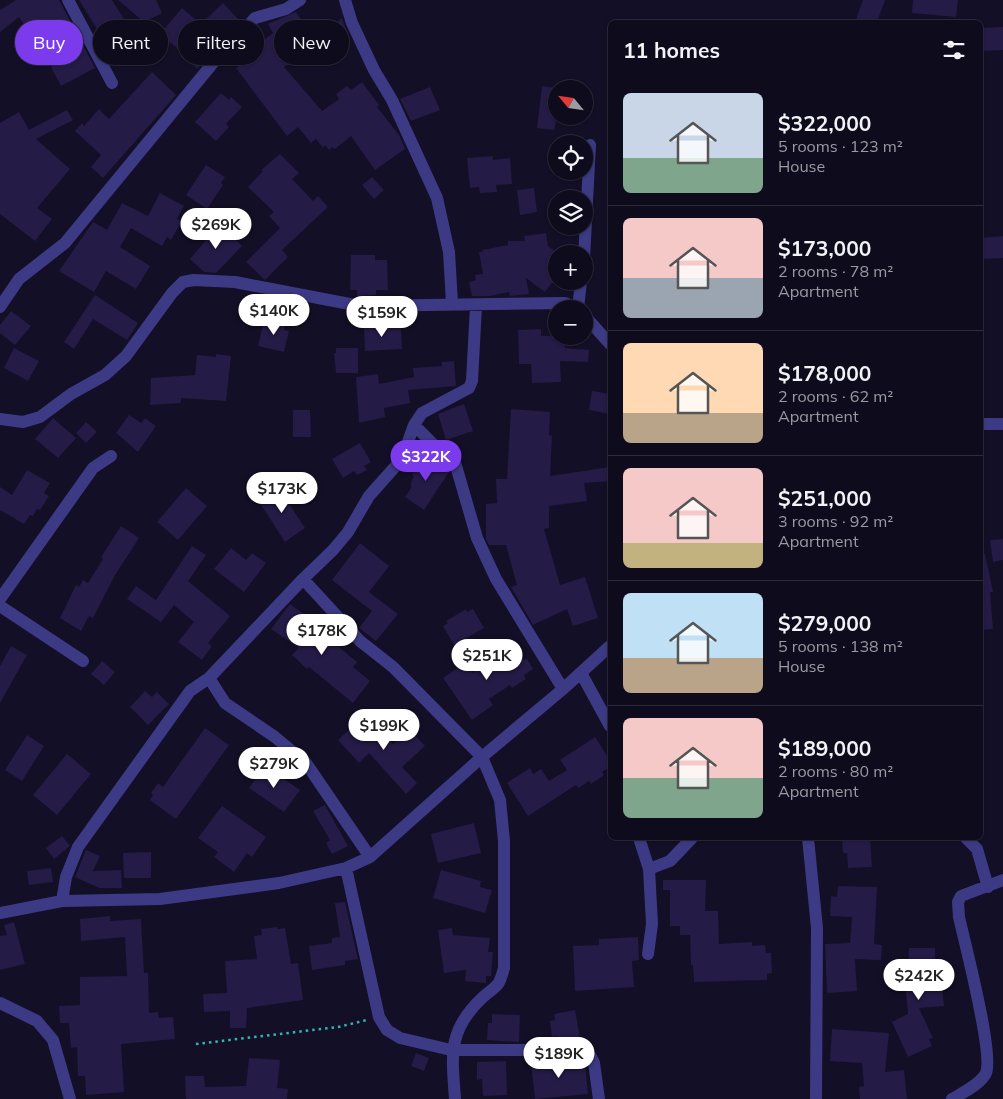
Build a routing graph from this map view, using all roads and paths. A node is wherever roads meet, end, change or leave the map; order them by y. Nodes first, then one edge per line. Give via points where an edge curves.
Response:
1 (68, 0) edge
2 (300, 0) edge
3 (345, 0) edge
4 (112, 84) dead end
5 (588, 180) edge
6 (585, 245) edge
7 (452, 303) junction
8 (548, 303) edge
9 (476, 306) junction
10 (0, 307) edge
11 (593, 326) edge
12 (608, 342) edge
13 (0, 419) edge
14 (983, 424) edge
15 (1003, 424) edge
16 (414, 425) junction
17 (111, 456) dead end
18 (303, 579) junction
19 (0, 599) edge
20 (0, 606) edge
21 (608, 648) edge
22 (83, 661) dead end
23 (581, 673) junction
24 (209, 678) junction
25 (563, 689) junction
26 (608, 722) edge
27 (482, 757) junction
28 (640, 840) edge
29 (690, 840) edge
30 (808, 840) edge
31 (968, 840) edge
32 (370, 857) junction
33 (346, 868) junction
34 (649, 869) junction
35 (1003, 880) edge
36 (988, 887) junction
37 (62, 901) junction
38 (0, 913) edge
39 (648, 954) dead end
40 (0, 1003) edge
41 (379, 1017) junction
42 (196, 1044) dead end
43 (451, 1050) junction
44 (70, 1099) edge
45 (455, 1099) edge
46 (599, 1099) edge
47 (816, 1099) edge
48 (952, 1099) edge

1 - 4 street
2 - 10 street via 286,9 255,18 213,63 65,243 19,279
3 - 7 street via 352,23 437,198 449,252
5 - 6 street
7 - 9 street
7 - 13 street via 360,306 235,282 184,282 172,293 126,356 105,376 71,394 40,417 23,422
8 - 9 street
9 - 16 street via 469,388 428,408
11 - 12 street
14 - 15 street
16 - 18 street via 402,459 370,496 348,532
16 - 25 street via 438,449 454,459 477,538 496,579
17 - 19 street via 92,468
18 - 24 street
18 - 27 street via 360,641 393,667
20 - 22 street
21 - 23 street
23 - 25 street
23 - 26 street
24 - 32 street via 225,703 306,762
24 - 37 street via 190,691 89,830 66,877
25 - 27 street
27 - 32 street
27 - 43 street via 500,800 504,841 504,968 500,985 482,998 465,1018
28 - 34 street
29 - 34 street via 670,861
30 - 47 street via 817,928
31 - 36 street via 977,849
32 - 33 street
33 - 37 street via 278,883 160,899
33 - 41 street
34 - 39 street via 652,924
35 - 36 street
36 - 48 street via 961,896 958,902 981,1013 987,1069 981,1080
37 - 38 street
40 - 44 street via 37,1021 53,1040
41 - 42 path via 338,1027
41 - 43 street via 387,1030 400,1038
43 - 45 street
43 - 46 street via 584,1053 594,1063

